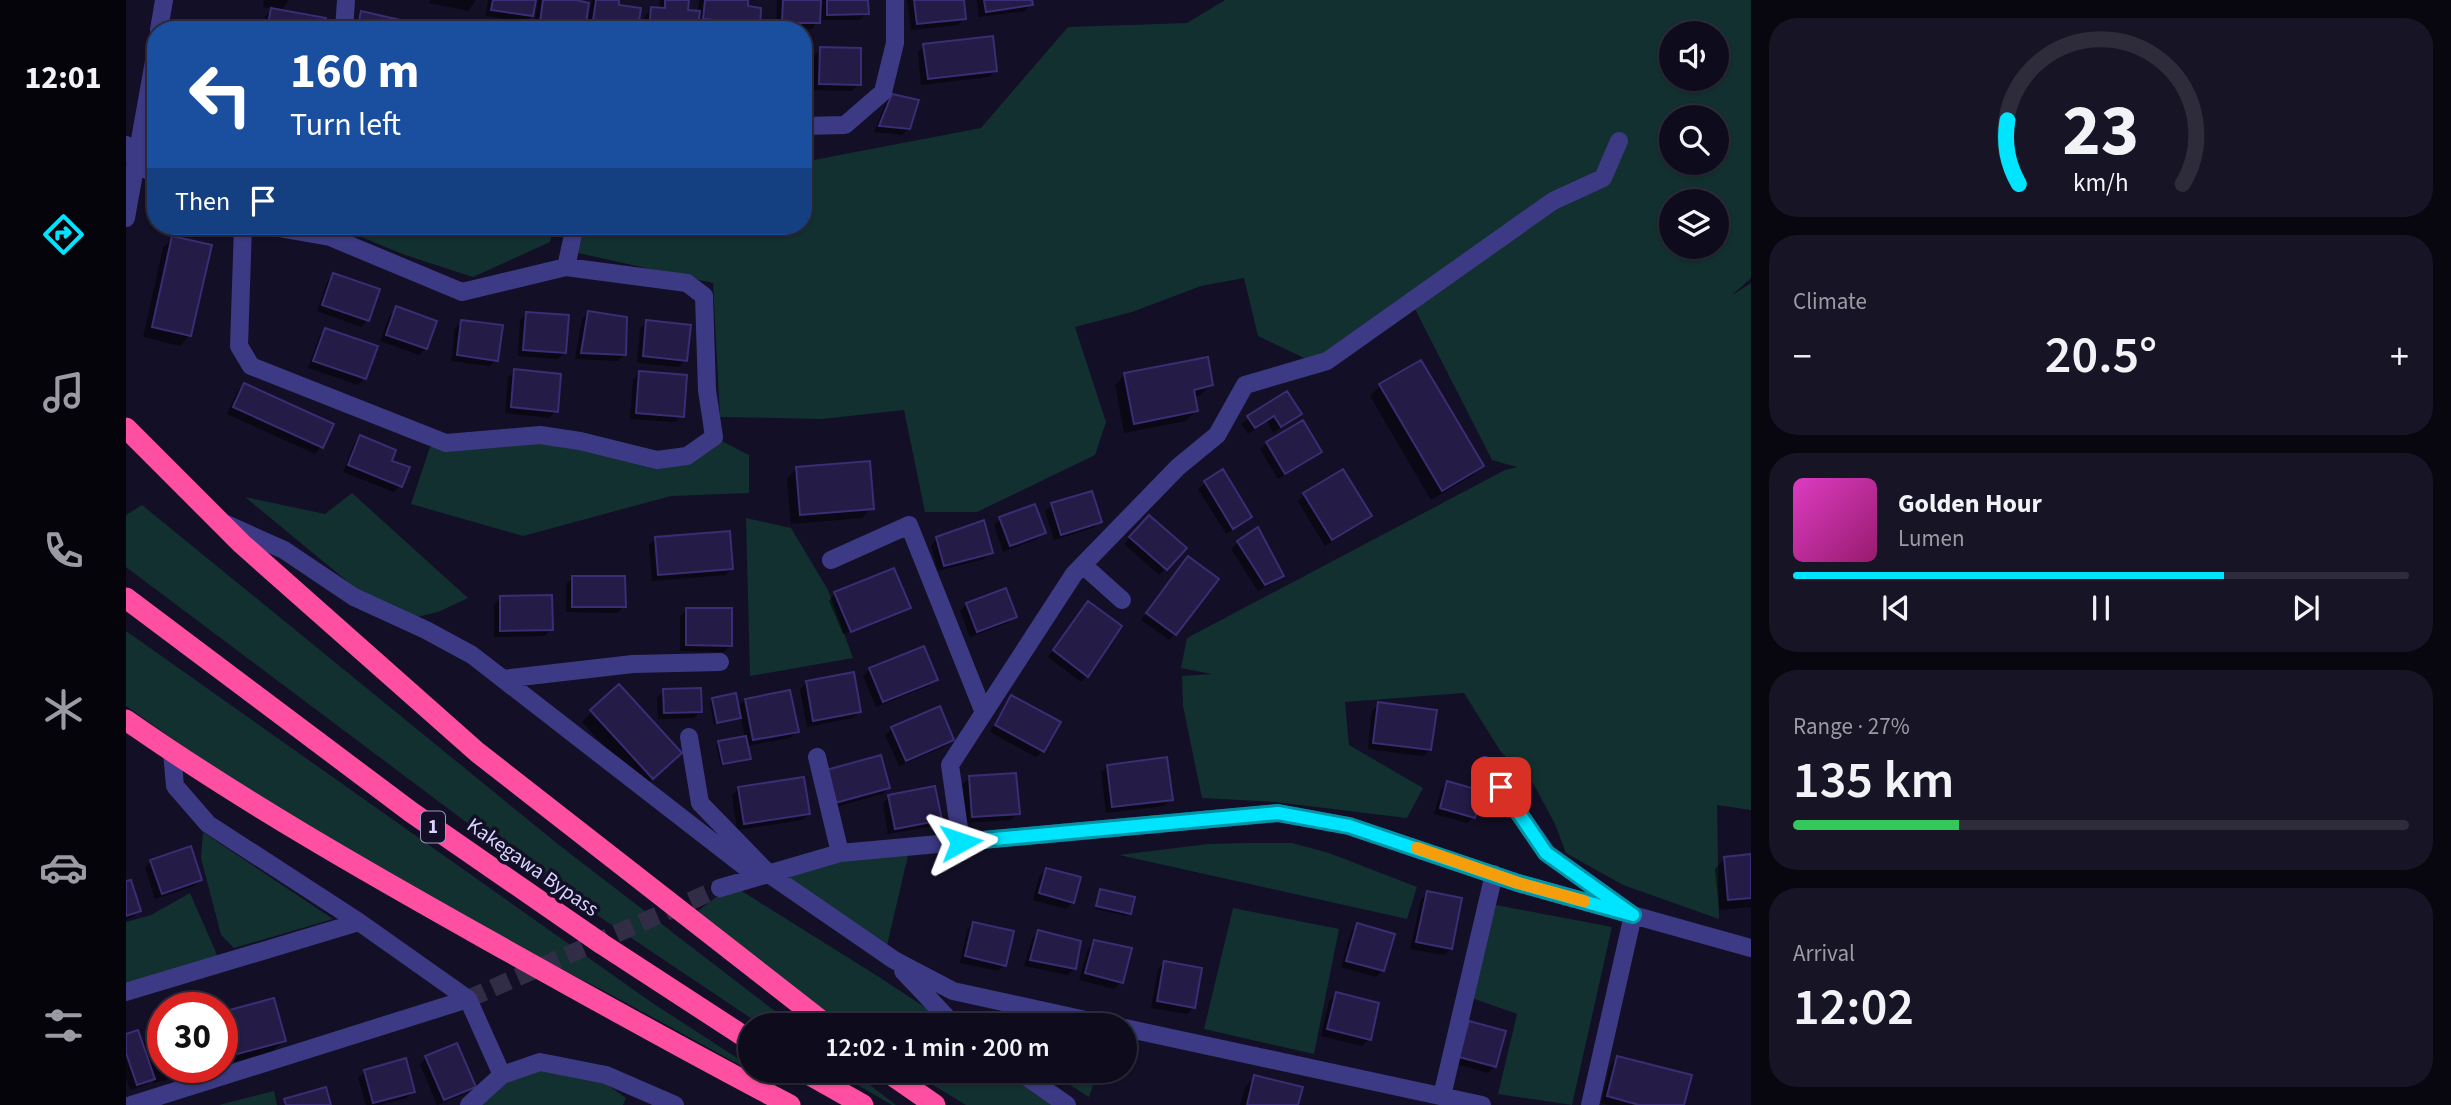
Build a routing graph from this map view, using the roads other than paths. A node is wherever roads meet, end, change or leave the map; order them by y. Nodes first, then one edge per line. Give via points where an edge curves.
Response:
1 (164, 0) edge
2 (346, 0) edge
3 (895, 0) edge
4 (160, 21) edge
5 (345, 21) edge
6 (147, 104) edge
7 (812, 126) edge
8 (1619, 141) dead end
9 (126, 145) edge
10 (137, 164) junction
11 (147, 170) edge
12 (126, 218) edge
13 (243, 235) edge
14 (319, 235) edge
15 (573, 235) edge
16 (566, 267) junction
17 (126, 428) edge
18 (217, 520) junction
19 (831, 560) dead end
20 (1083, 565) junction
21 (126, 598) edge
22 (1122, 600) dead end
23 (720, 662) dead end
24 (503, 679) junction
25 (984, 713) junction
26 (126, 720) edge
27 (689, 737) dead end
28 (172, 752) junction
29 (817, 757) dead end
30 (1485, 765) dead end
31 (961, 842) junction
32 (840, 853) junction
33 (1494, 874) junction
34 (763, 876) junction
35 (720, 888) tunnel mouth
36 (1633, 915) junction
37 (359, 922) junction
38 (1751, 948) edge
39 (894, 960) junction
40 (126, 992) edge
41 (468, 999) junction
42 (811, 1013) edge
43 (943, 1013) edge
44 (1054, 1013) edge
45 (1137, 1031) edge
46 (738, 1033) edge
47 (502, 1075) junction
48 (824, 1083) edge
49 (903, 1083) edge
50 (1035, 1083) edge
51 (1442, 1096) junction
52 (131, 1105) edge
53 (469, 1105) edge
54 (675, 1105) edge
55 (790, 1105) edge
56 (863, 1105) edge
57 (935, 1105) edge
58 (1067, 1105) edge
59 (1482, 1105) edge
60 (1590, 1105) edge

1 - 4 street
2 - 5 street
3 - 7 street via 895,43 883,92 845,125
6 - 10 street
8 - 20 street via 1603,178 1553,201 1327,361 1245,385 1217,435 1178,467
9 - 10 street
10 - 11 street
10 - 12 street
13 - 16 street via 239,345 251,366 446,443 540,435 657,460 687,456 714,437 707,390 704,296 687,283
14 - 16 street via 462,292
15 - 16 street
17 - 18 highway
18 - 24 street via 284,550 354,597 426,630
18 - 42 highway via 477,751
19 - 25 street via 909,525
20 - 22 street
20 - 25 street
21 - 46 highway, Kakegawa Bypass / 1 via 411,812
23 - 24 street via 633,664
24 - 34 street
25 - 31 street via 950,765
26 - 28 highway
27 - 34 street via 699,803
28 - 37 street via 175,786 208,824
28 - 55 highway via 327,850
29 - 32 street
30 - 36 street via 1546,853
31 - 32 street
31 - 33 street via 1278,813 1349,826
32 - 34 street
33 - 36 street
33 - 51 street
34 - 35 street
34 - 39 street
36 - 38 street
36 - 60 street
37 - 40 street
37 - 41 street
39 - 43 street
39 - 44 street via 953,991
41 - 47 street
41 - 52 street
45 - 51 street
47 - 53 street
47 - 54 street via 540,1062 607,1075
48 - 56 highway
49 - 57 highway
50 - 58 street
51 - 59 street

